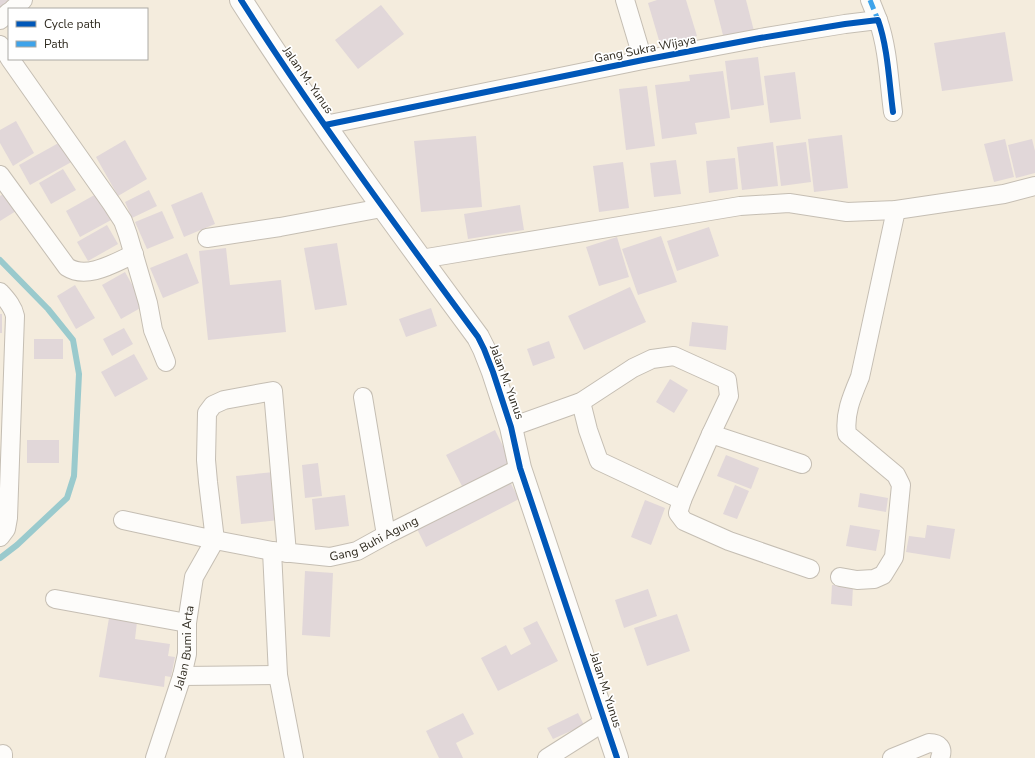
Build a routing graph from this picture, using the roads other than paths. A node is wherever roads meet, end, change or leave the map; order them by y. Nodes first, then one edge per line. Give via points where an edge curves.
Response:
1 (22, 0) edge
2 (241, 0) edge
3 (625, 0) edge
4 (870, 0) edge
5 (13, 8) edge
6 (8, 13) edge
7 (0, 20) edge
8 (878, 20) junction
9 (0, 45) edge
10 (8, 55) edge
11 (11, 60) edge
12 (643, 60) junction
13 (893, 112) dead end
14 (326, 125) junction
15 (0, 175) edge
16 (1035, 186) edge
17 (382, 208) junction
18 (896, 210) junction
19 (207, 238) dead end
20 (134, 254) junction
21 (420, 259) junction
22 (0, 292) edge
23 (166, 362) dead end
24 (363, 397) dead end
25 (581, 402) junction
26 (509, 421) junction
27 (711, 434) junction
28 (802, 464) dead end
29 (520, 468) junction
30 (682, 500) junction
31 (124, 520) dead end
32 (386, 535) junction
33 (0, 537) edge
34 (215, 540) junction
35 (280, 552) junction
36 (810, 569) dead end
37 (840, 577) dead end
38 (55, 599) dead end
39 (187, 623) junction
40 (278, 674) junction
41 (182, 676) junction
42 (604, 722) junction
43 (155, 758) edge
44 (294, 758) edge
45 (547, 758) edge
46 (617, 758) edge
47 (892, 758) edge
48 (940, 758) edge

1 - 5 street
2 - 14 street, Jalan M. Yunus
3 - 12 street
4 - 8 street
6 - 7 street
8 - 12 street, Gang Sukra Wijaya via 760,38
8 - 13 street via 884,42
9 - 10 street
11 - 20 street via 123,221
12 - 14 street, Gang Sukra Wijaya
14 - 17 street, Jalan M. Yunus
15 - 20 street via 67,267 74,271 96,270
16 - 18 street via 1004,194
17 - 19 street
17 - 21 street, Jalan M. Yunus
18 - 21 street via 847,212 789,203 740,206
18 - 37 street via 860,377 850,402 846,423 847,434 896,475 901,485 894,557 883,575 874,579
20 - 23 street via 153,330
21 - 26 street, Jalan M. Yunus via 478,337
22 - 33 street via 14,310 15,316 8,518 6,529
24 - 32 street
25 - 26 street
25 - 27 street via 633,368 652,359 674,356 727,380 729,396
25 - 30 street via 599,461
26 - 29 street, Jalan M. Yunus
27 - 28 street
27 - 30 street
29 - 32 street, Gang Buhi Agung
29 - 42 street, Jalan M. Yunus
30 - 36 street via 678,513 684,521 729,541
31 - 34 street, Gang Buhi Agung
32 - 35 street, Gang Buhi Agung via 357,551 330,557
34 - 35 street, Gang Buhi Agung
34 - 35 street via 207,475 207,413 213,405 224,400 273,391
34 - 39 street, Jalan Bumi Arta via 194,577
35 - 40 street
38 - 39 street
39 - 41 street, Jalan Bumi Arta via 187,654
40 - 41 street
40 - 44 street
41 - 43 street, Jalan Bumi Arta
42 - 45 street
42 - 46 street, Jalan M. Yunus
47 - 48 street via 934,743 941,747

